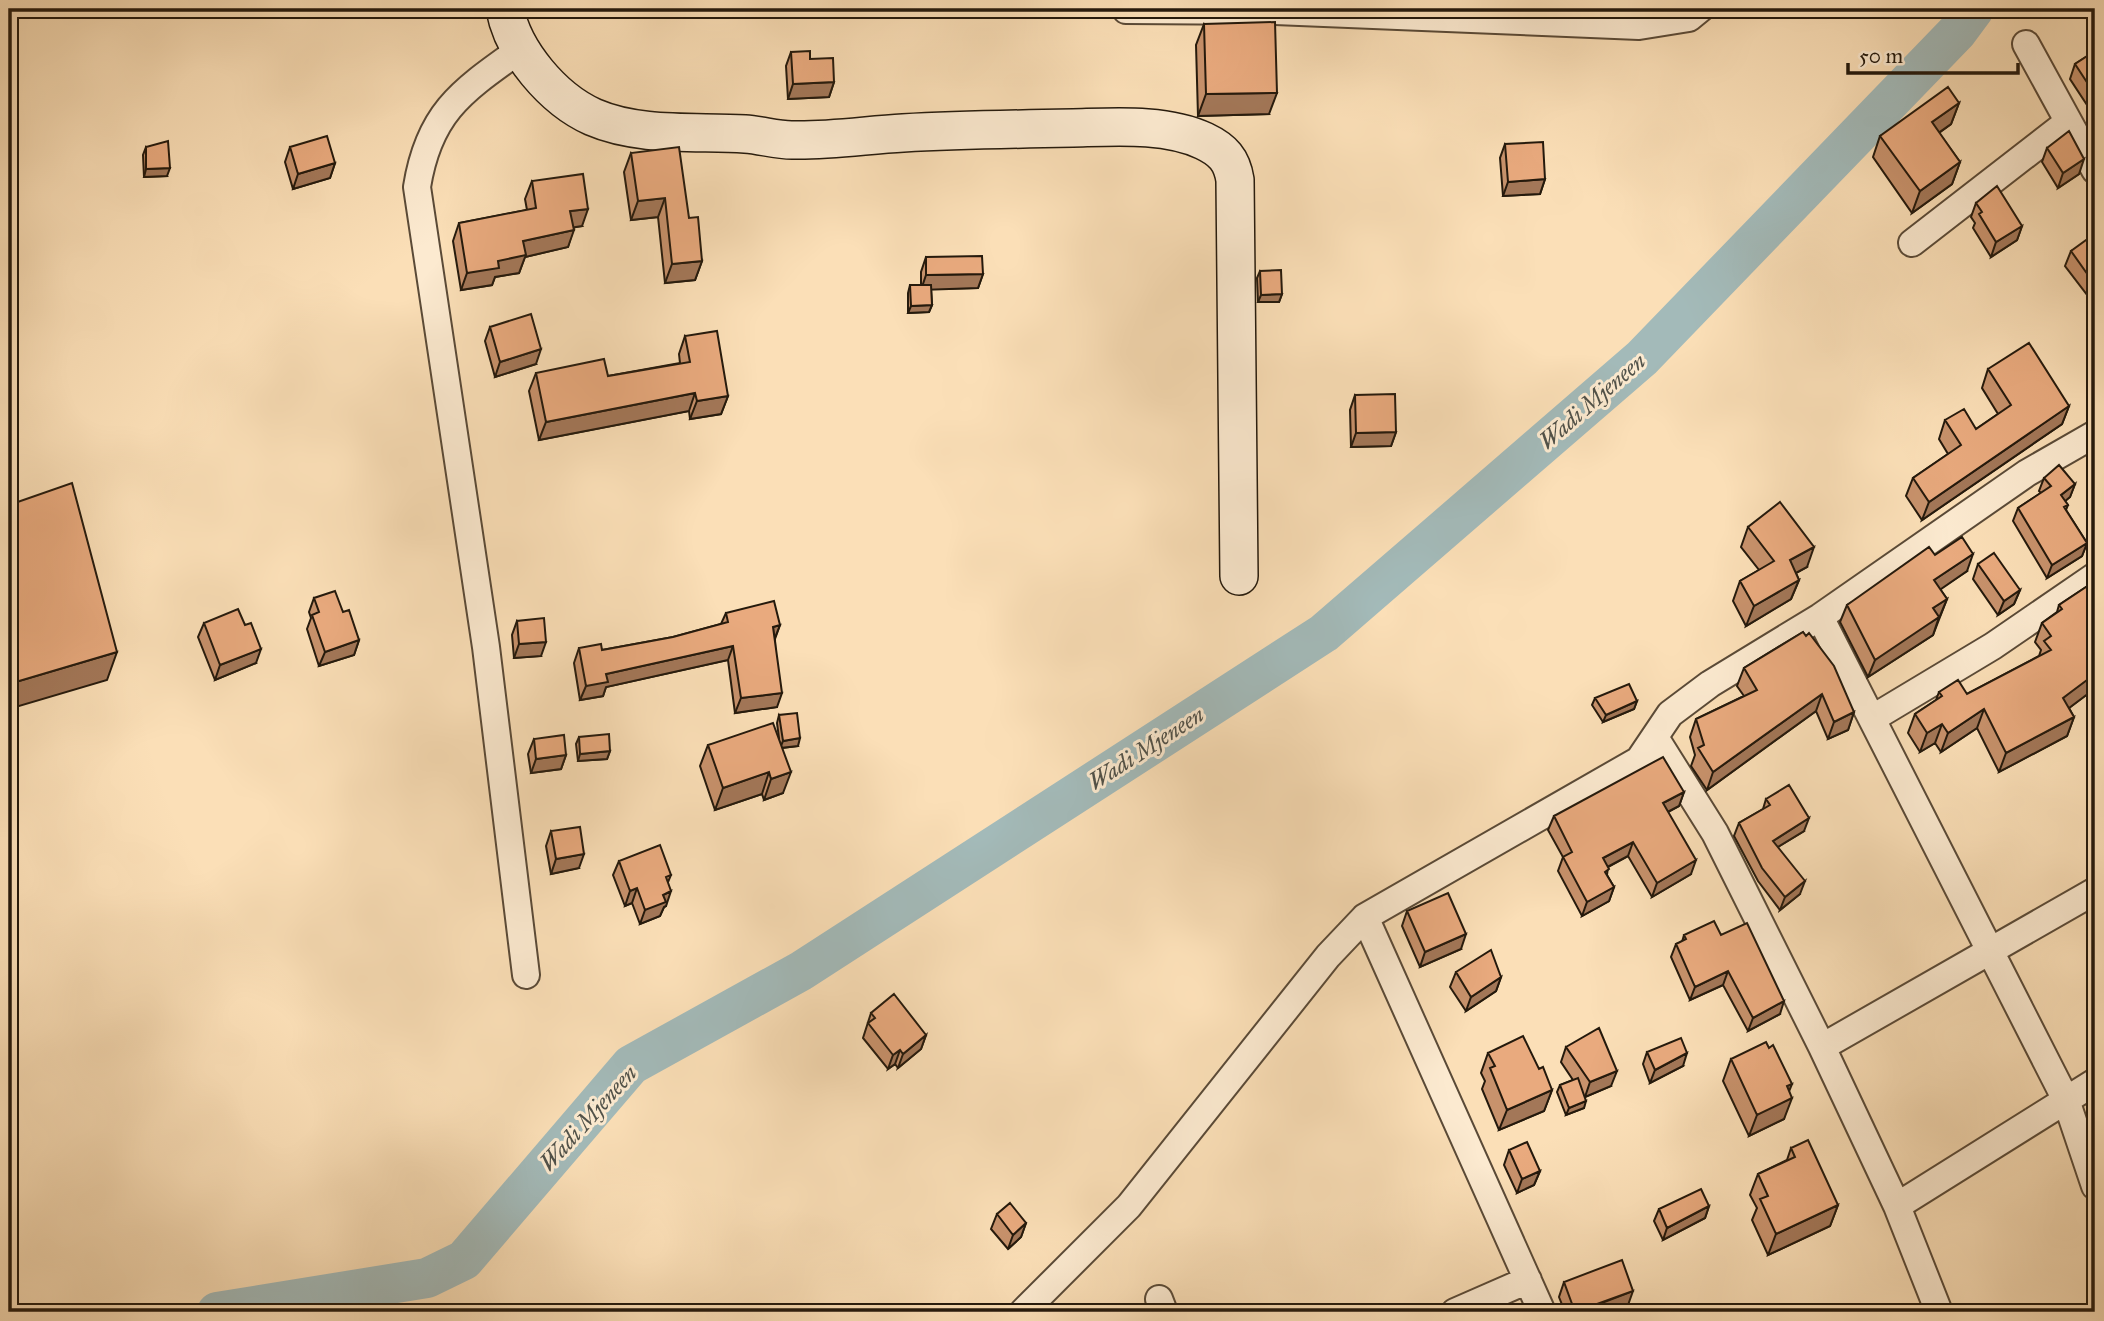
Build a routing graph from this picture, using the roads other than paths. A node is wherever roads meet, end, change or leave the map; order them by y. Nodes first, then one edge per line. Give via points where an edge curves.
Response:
1 (505, 9) edge
2 (1126, 10) edge
3 (1693, 12) edge
4 (2026, 44) dead end
5 (520, 49) junction
6 (2068, 122) junction
7 (2095, 170) edge
8 (1912, 243) dead end
9 (2095, 434) edge
10 (1239, 576) dead end
11 (2095, 576) edge
12 (1820, 617) junction
13 (1873, 718) junction
14 (1656, 739) junction
15 (2095, 891) edge
16 (1365, 917) junction
17 (1989, 952) junction
18 (526, 975) dead end
19 (1822, 1047) junction
20 (2095, 1082) edge
21 (2066, 1100) junction
22 (2095, 1186) edge
23 (1897, 1206) junction
24 (1528, 1280) junction
25 (1929, 1309) edge
26 (1023, 1312) edge
27 (1455, 1312) edge
28 (1542, 1312) edge

1 - 5 street
2 - 3 street via 1639,26
4 - 6 street
5 - 10 street via 537,72 579,110 638,128 792,141 959,130 1105,127 1183,134 1222,151 1233,164 1235,192
5 - 18 street via 442,113 422,158 417,187 486,647
6 - 7 street
6 - 8 street
9 - 12 street via 2027,473
11 - 13 street via 1993,646
12 - 13 street
12 - 14 street via 1710,684 1670,714
13 - 17 street
14 - 16 street via 1639,760
14 - 19 street via 1715,834
15 - 17 street
16 - 24 street
16 - 26 street via 1328,956 1129,1206
17 - 19 street
17 - 21 street
19 - 23 street
20 - 21 street
21 - 22 street
21 - 23 street
23 - 25 street
24 - 27 street
24 - 28 street

